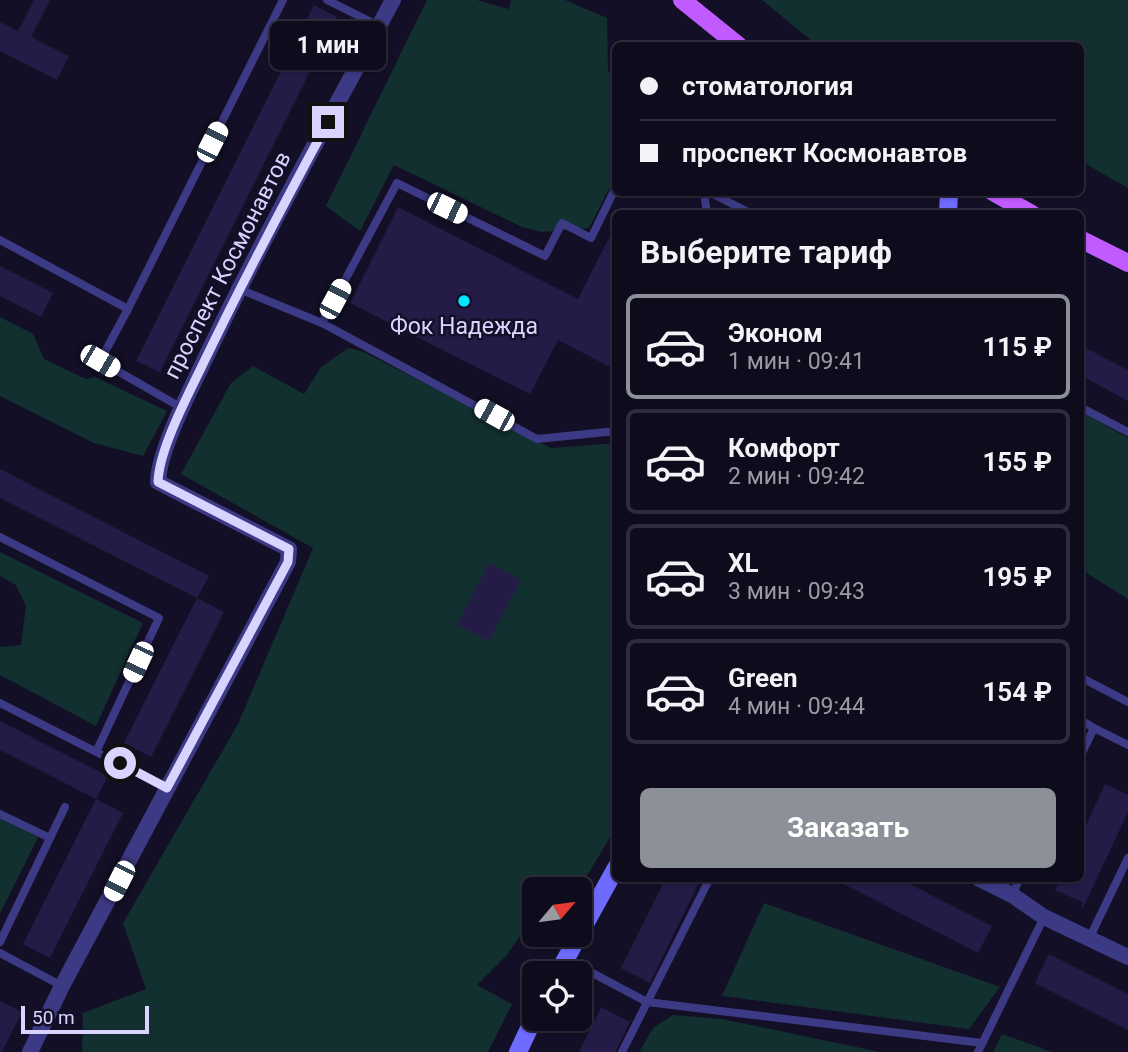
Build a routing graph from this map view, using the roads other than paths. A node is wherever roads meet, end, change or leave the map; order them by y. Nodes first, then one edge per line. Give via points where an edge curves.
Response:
1 (283, 0) edge
2 (327, 0) edge
3 (393, 0) edge
4 (682, 0) edge
5 (379, 26) junction
6 (734, 42) edge
7 (612, 195) edge
8 (714, 196) edge
9 (1000, 196) edge
10 (744, 210) edge
11 (1025, 210) edge
12 (0, 240) edge
13 (1084, 241) edge
14 (1128, 263) edge
15 (238, 289) junction
16 (128, 309) junction
17 (322, 323) junction
18 (182, 408) junction
19 (1084, 409) edge
20 (612, 431) edge
21 (1128, 432) edge
22 (0, 537) edge
23 (1084, 679) edge
24 (1128, 702) edge
25 (0, 703) edge
26 (1084, 722) edge
27 (1094, 728) junction
28 (1128, 745) edge
29 (1084, 749) edge
30 (97, 750) junction
31 (167, 788) junction
32 (65, 807) dead end
33 (0, 814) edge
34 (50, 838) junction
35 (1128, 858) edge
36 (612, 874) edge
37 (708, 882) edge
38 (986, 882) edge
39 (1018, 882) edge
40 (1012, 895) junction
41 (1044, 917) junction
42 (1089, 939) junction
43 (0, 942) edge
44 (0, 953) edge
45 (1128, 957) edge
46 (565, 961) edge
47 (592, 979) edge
48 (62, 986) junction
49 (647, 1002) junction
50 (528, 1031) edge
51 (982, 1043) junction
52 (30, 1052) edge
53 (518, 1052) edge
54 (622, 1052) edge
55 (978, 1052) edge

1 - 16 lane
2 - 5 lane
3 - 5 street, проспект Космонавтов
4 - 6 main road
5 - 15 street, проспект Космонавтов
7 - 17 lane via 591,238 562,223 545,256 397,183
8 - 10 lane
9 - 11 main road
12 - 16 lane
13 - 14 main road
15 - 17 lane
15 - 18 street, проспект Космонавтов
16 - 18 lane via 100,361
17 - 20 lane via 537,439
18 - 31 street, проспект Космонавтов via 158,470 158,482 289,549 288,562
19 - 21 lane
22 - 30 lane via 159,618
23 - 24 lane
25 - 30 lane
26 - 27 lane
27 - 28 lane
27 - 29 lane
30 - 31 lane
31 - 48 street, проспект Космонавтов
32 - 34 lane
33 - 34 lane
34 - 43 lane
35 - 42 lane
36 - 46 main road
37 - 49 lane
38 - 40 street
39 - 40 lane
40 - 41 street
41 - 42 street
41 - 51 lane
42 - 45 street
44 - 48 lane
47 - 49 lane
48 - 52 street, проспект Космонавтов
49 - 51 lane
49 - 54 lane
50 - 53 main road
51 - 55 lane

